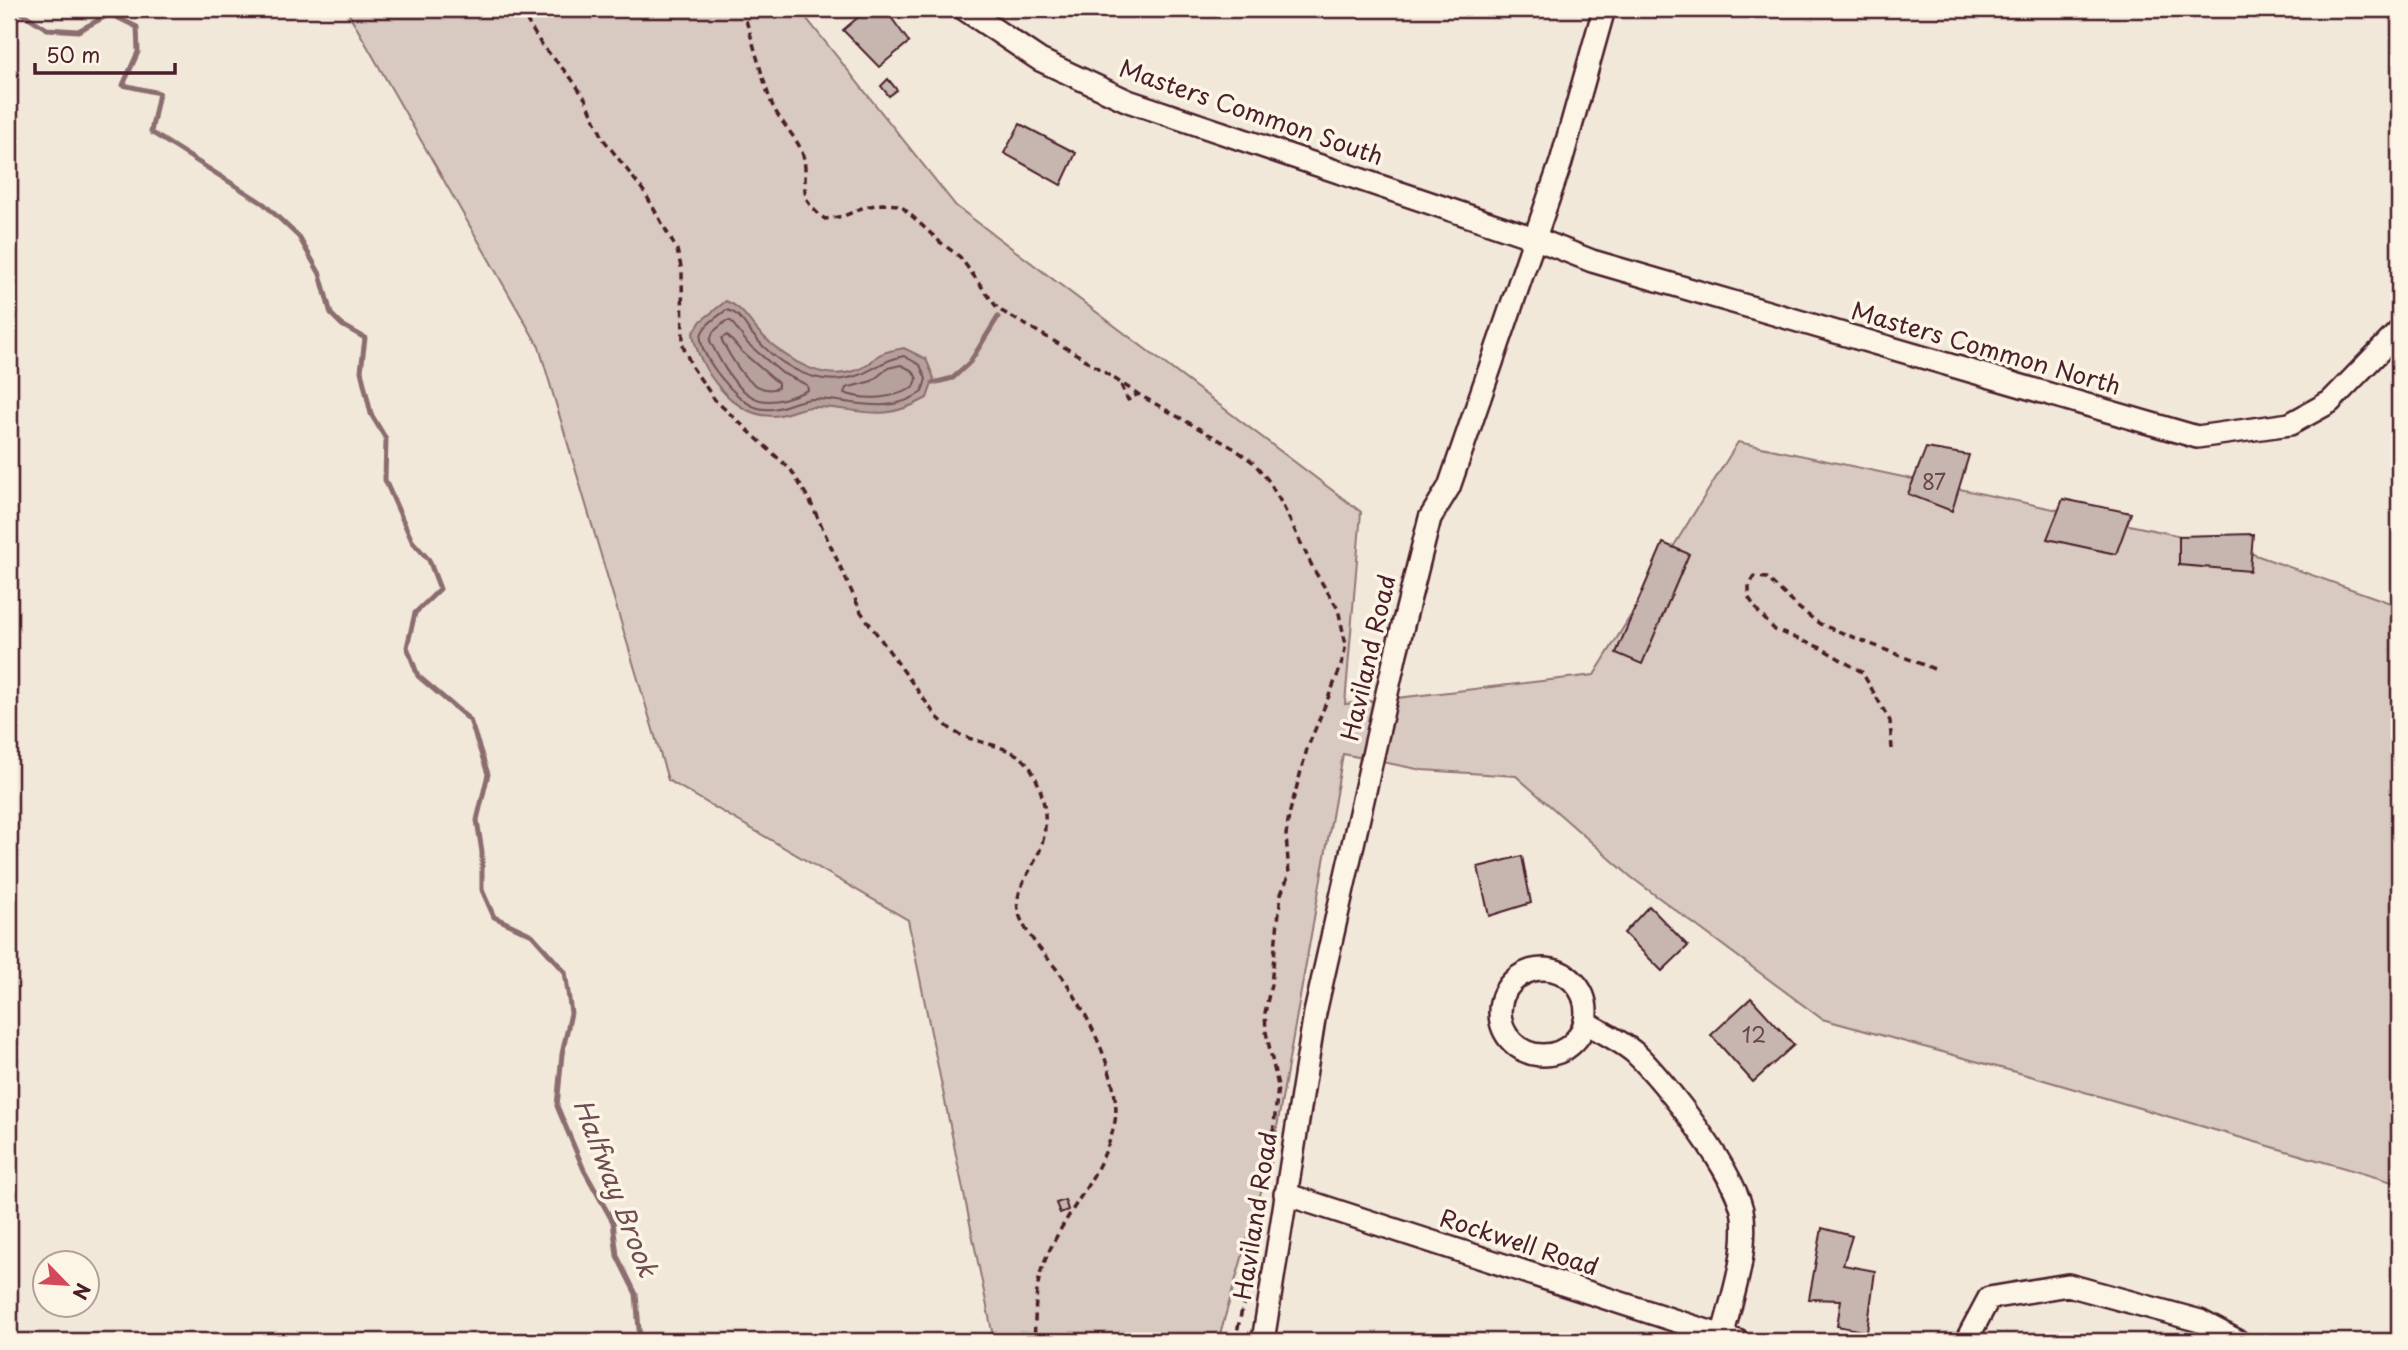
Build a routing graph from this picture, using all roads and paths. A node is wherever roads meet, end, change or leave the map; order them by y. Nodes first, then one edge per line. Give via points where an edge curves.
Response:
1 (520, 9) edge
2 (742, 9) edge
3 (964, 9) edge
4 (1604, 9) edge
5 (1534, 238) junction
6 (2399, 331) edge
7 (1120, 383) junction
8 (1138, 394) junction
9 (1934, 669) dead end
10 (1892, 749) dead end
11 (1585, 1022) junction
12 (1270, 1171) dead end
13 (1285, 1194) junction
14 (1258, 1240) dead end
15 (1730, 1339) edge
16 (1034, 1341) edge
17 (1235, 1341) edge
18 (1263, 1341) edge
19 (1966, 1341) edge
20 (2238, 1341) edge

1 - 16 path via 541,44 586,100 604,140 645,193 672,240 681,271 683,346 701,382 728,414 791,470 861,612 936,716 962,736 1019,756 1030,766 1044,798 1041,848 1017,904 1027,930 1086,1018 1106,1060 1116,1101 1108,1144 1043,1264
2 - 7 path via 771,101 801,150 805,199 811,209 825,219 864,207 900,205 960,257 998,309
3 - 5 street, Masters Common South via 1040,60 1128,101
4 - 5 street, Haviland Road via 1561,162
5 - 6 street, Masters Common North via 1591,261 2197,438 2290,424 2330,402
5 - 13 street, Haviland Road via 1449,487 1430,517 1315,1013
7 - 8 path
7 - 8 path via 1128,400
8 - 12 path via 1254,463 1282,504 1338,609 1346,645 1307,750 1286,835 1289,874 1281,894 1265,1013 1278,1086
9 - 10 path via 1820,624 1767,578 1754,577 1749,586 1749,598 1775,630 1821,648 1862,672 1890,721
11 - 11 street via 1583,995 1575,983 1550,970 1518,978 1504,994 1500,1008 1507,1036 1536,1055 1570,1046
11 - 15 street via 1634,1052 1682,1105 1736,1190 1743,1215 1742,1259
13 - 15 street, Rockwell Road
13 - 18 street, Haviland Road
14 - 17 path
19 - 20 street via 1989,1298 2068,1285 2200,1321

